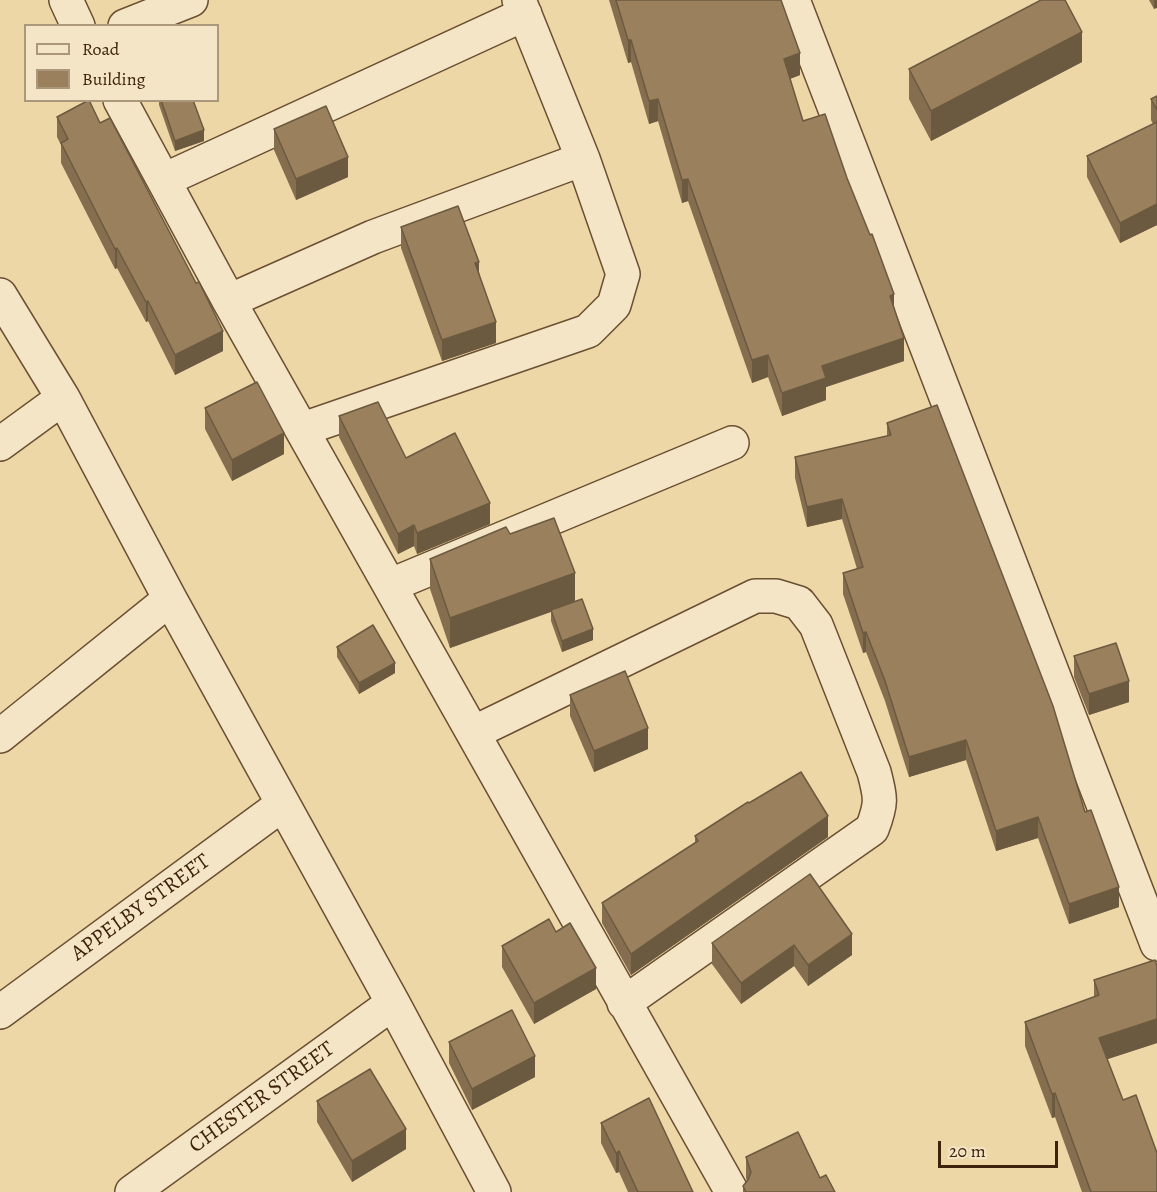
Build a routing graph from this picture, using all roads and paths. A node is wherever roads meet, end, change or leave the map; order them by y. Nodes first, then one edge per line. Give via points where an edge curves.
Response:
1 (66, 0) edge
2 (191, 0) edge
3 (793, 0) edge
4 (522, 7) edge
5 (77, 24) edge
6 (130, 24) edge
7 (121, 102) edge
8 (583, 159) junction
9 (165, 180) junction
10 (0, 295) edge
11 (229, 301) junction
12 (63, 398) junction
13 (303, 429) junction
14 (732, 443) dead end
15 (0, 444) edge
16 (391, 585) junction
17 (170, 599) junction
18 (473, 733) junction
19 (0, 736) edge
20 (283, 804) junction
21 (1157, 944) edge
22 (393, 1003) junction
23 (624, 1003) junction
24 (0, 1012) edge
25 (132, 1192) edge
26 (494, 1192) edge
27 (732, 1192) edge

1 - 5 street
2 - 6 street
3 - 21 street
4 - 8 street
4 - 9 street
7 - 9 street
8 - 11 street via 373,237
8 - 13 street via 623,274 614,305 588,331
9 - 11 street
10 - 12 street
11 - 13 street
12 - 15 street
12 - 17 street
13 - 16 street
14 - 16 street
16 - 18 street
17 - 19 street
17 - 20 street
18 - 23 street
18 - 23 street via 755,596 776,596 799,603 816,625 881,796 872,829
20 - 22 street
20 - 24 street, APPELBY STREET
22 - 25 street, CHESTER STREET
22 - 26 street
23 - 27 street

